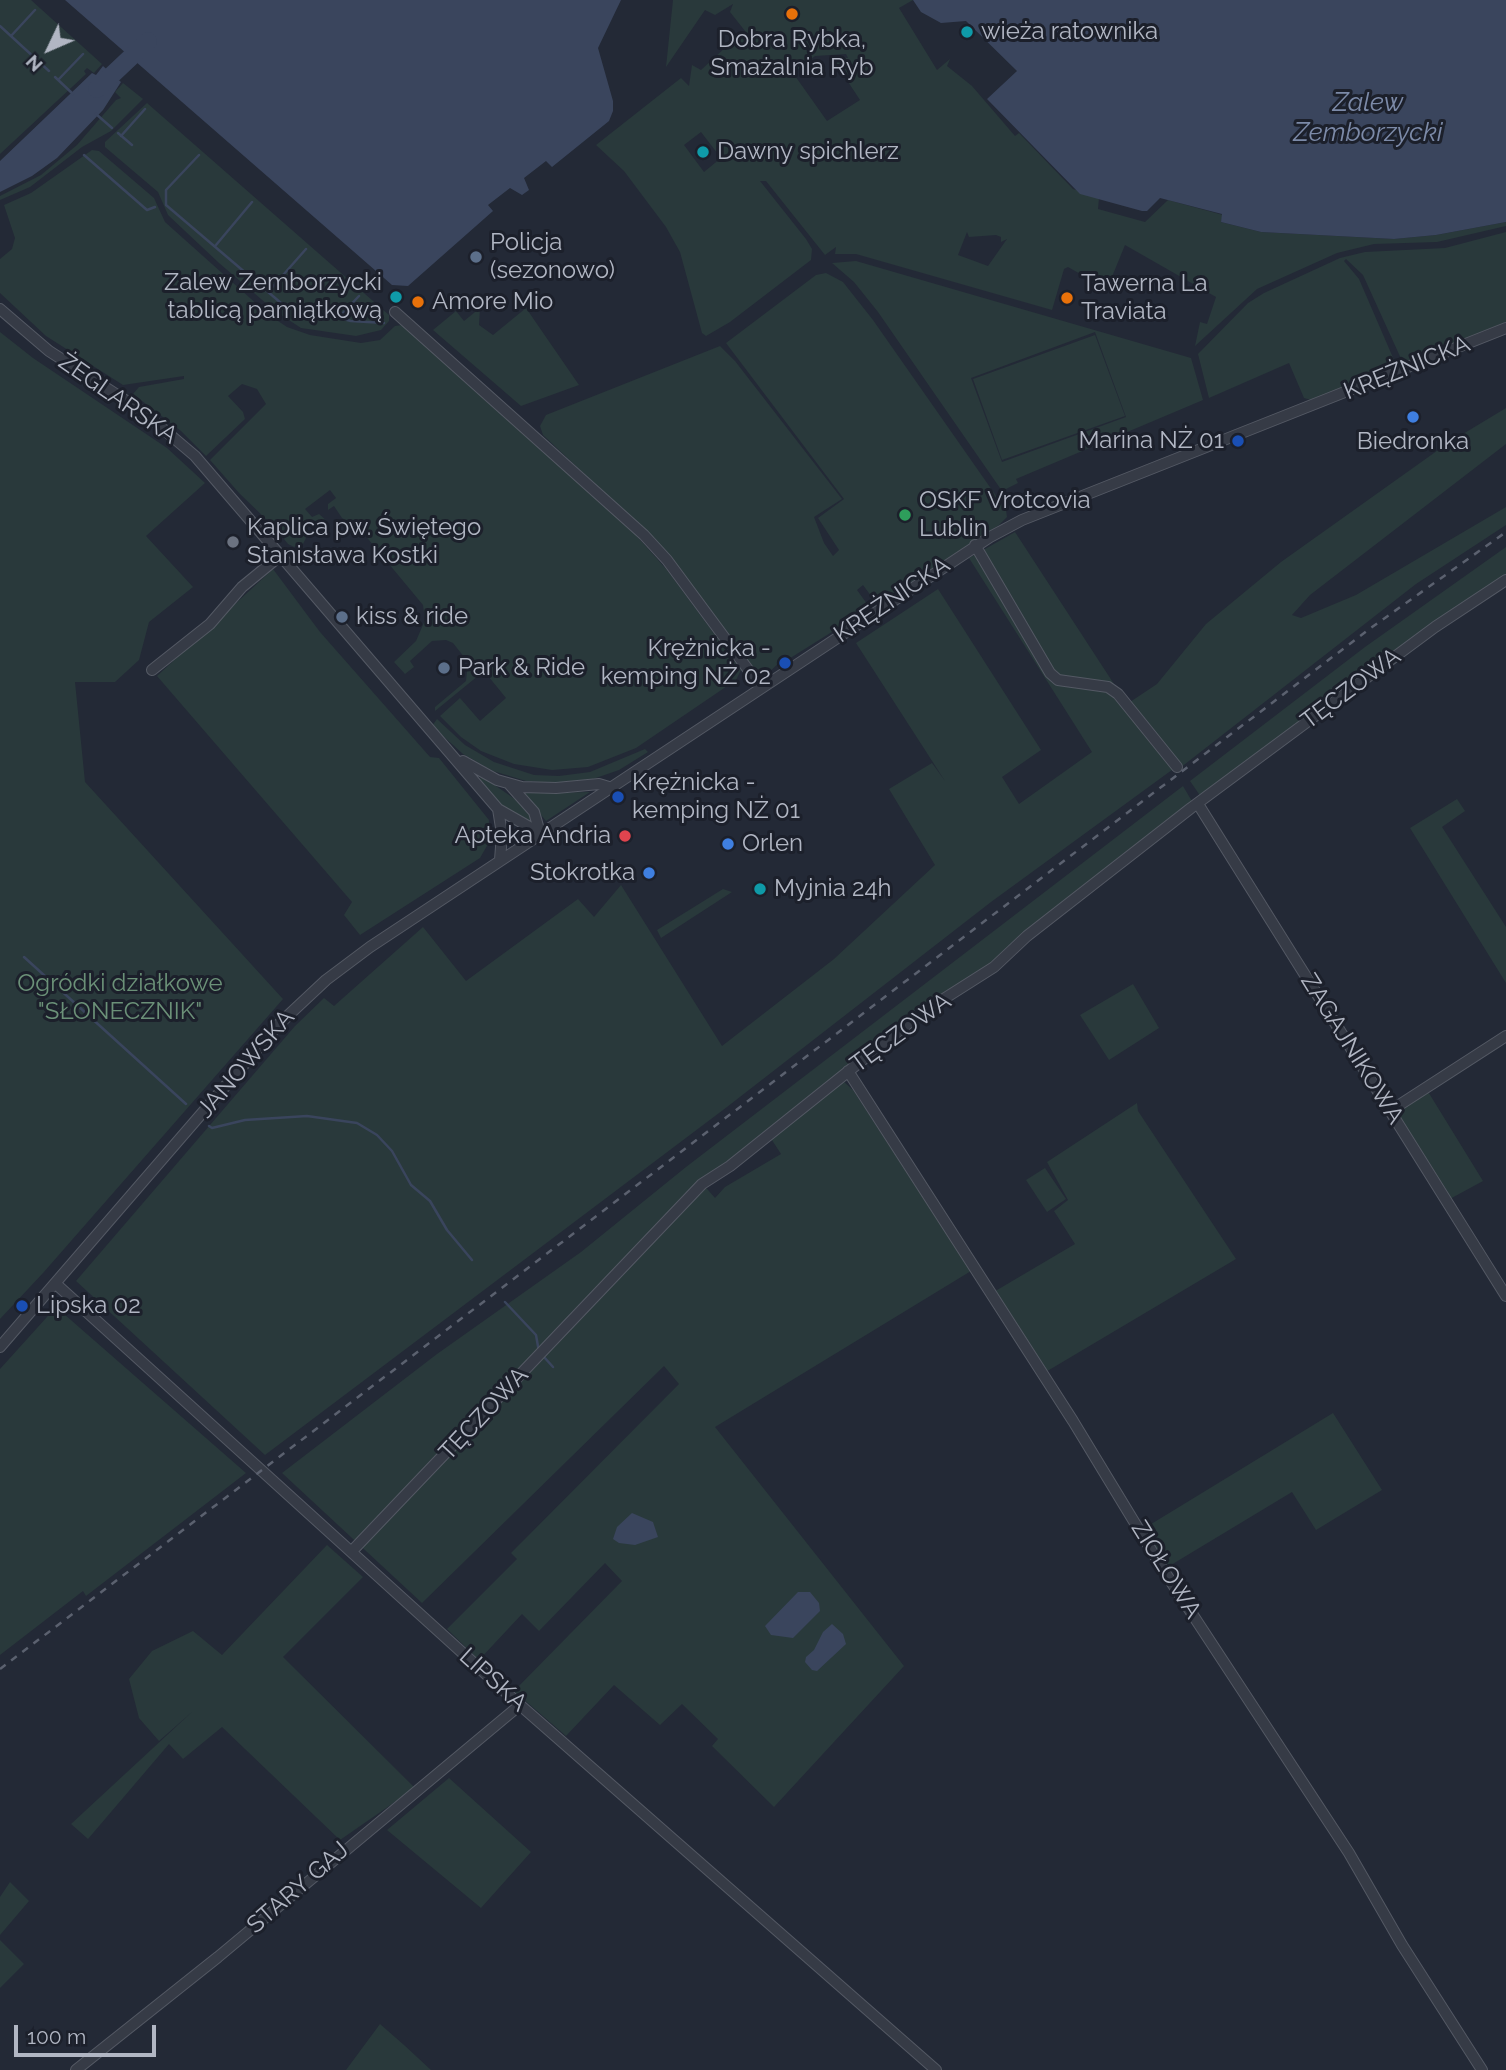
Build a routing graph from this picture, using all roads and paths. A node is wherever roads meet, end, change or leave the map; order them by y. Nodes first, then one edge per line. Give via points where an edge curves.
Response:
1 (0, 309) edge
2 (395, 312) dead end
3 (1506, 328) edge
4 (975, 545) junction
5 (281, 555) junction
6 (1506, 580) edge
7 (152, 670) dead end
8 (761, 687) junction
9 (449, 750) junction
10 (1177, 767) dead end
11 (509, 784) junction
12 (609, 787) junction
13 (1198, 804) junction
14 (498, 809) junction
15 (540, 833) junction
16 (500, 860) junction
17 (1506, 1036) edge
18 (848, 1071) junction
19 (1390, 1111) junction
20 (56, 1284) junction
21 (1506, 1296) edge
22 (0, 1347) edge
23 (352, 1550) junction
24 (520, 1705) junction
25 (76, 2070) edge
26 (936, 2070) edge
27 (1482, 2070) edge

1 - 5 street, ŻEGLARSKA via 49,351 172,434
2 - 8 street via 644,535
3 - 4 street, KRĘŻNICKA via 1032,516
4 - 8 street, KRĘŻNICKA
4 - 10 street via 1050,673 1058,680 1108,687 1118,694
5 - 7 street via 242,587 209,624
5 - 9 street, ŻEGLARSKA
6 - 13 street, TĘCZOWA via 1409,645
8 - 12 street, KRĘŻNICKA
9 - 11 street, ŻEGLARSKA
9 - 14 street, ŻEGLARSKA
11 - 12 street, ŻEGLARSKA
11 - 15 street, ŻEGLARSKA via 534,812
12 - 15 street, KRĘŻNICKA
13 - 18 street, TĘCZOWA via 1027,936 994,967 920,1014
13 - 19 street, ZAGAJNIKOWA
14 - 15 street, ŻEGLARSKA
14 - 16 street
15 - 16 street, JANOWSKA
16 - 20 street, JANOWSKA via 364,951 297,1005
17 - 19 street
18 - 23 street, TĘCZOWA via 702,1184
18 - 27 street, ZIOŁOWA via 1164,1571 1349,1853
19 - 21 street, ZAGAJNIKOWA
20 - 22 street, JANOWSKA
20 - 23 street, LIPSKA
23 - 24 street, LIPSKA
24 - 25 street, STARY GAJ
24 - 26 street, LIPSKA

